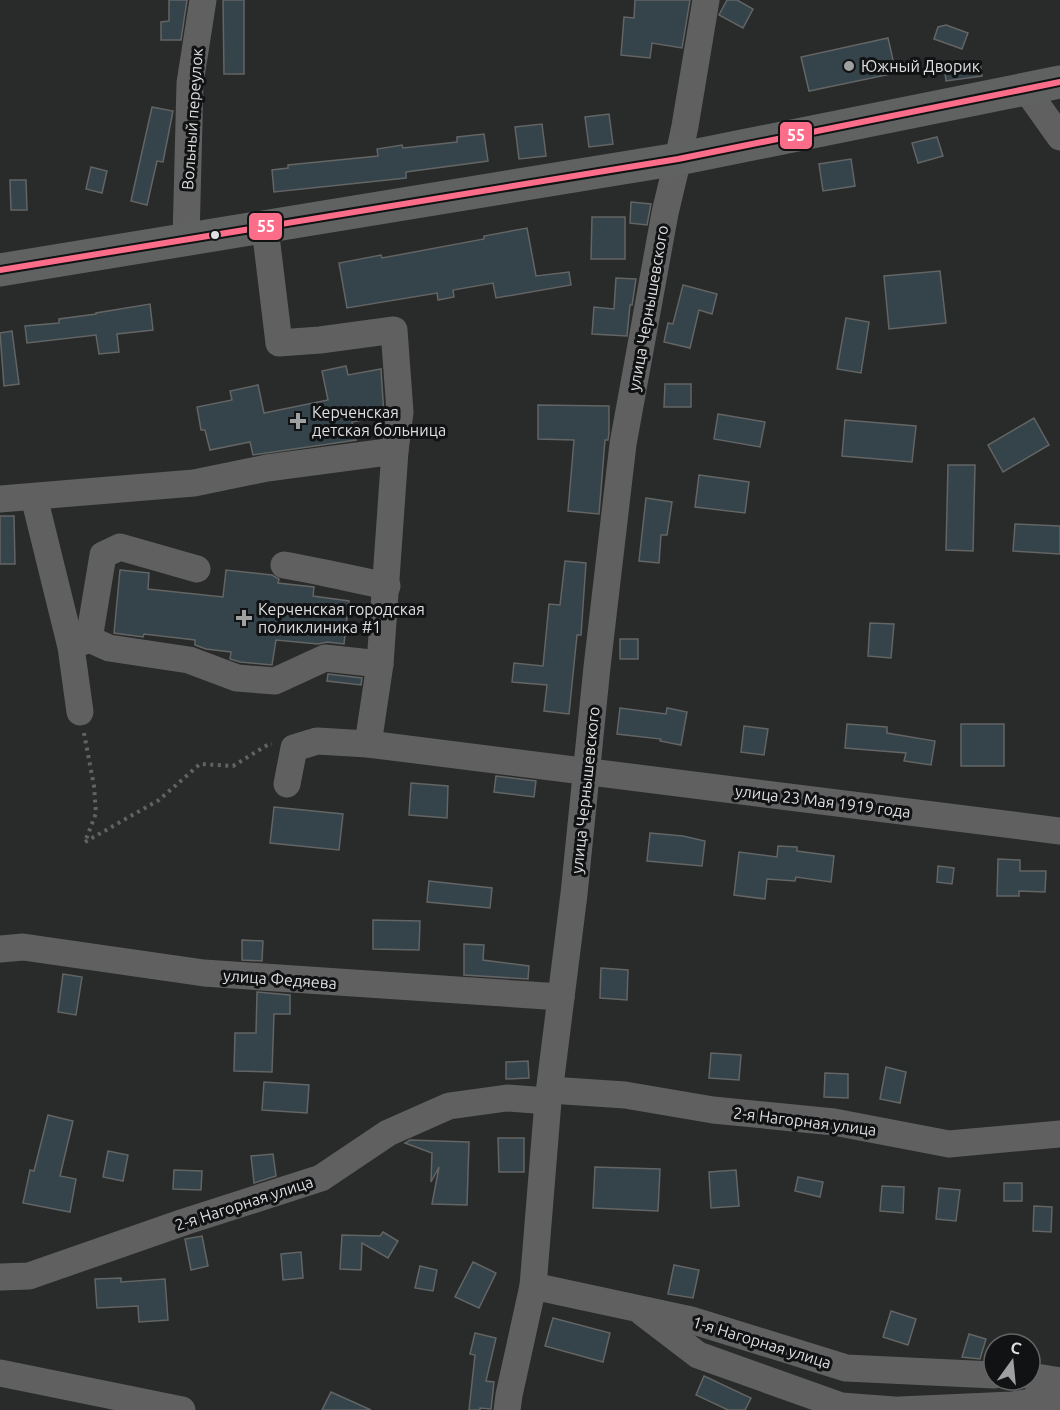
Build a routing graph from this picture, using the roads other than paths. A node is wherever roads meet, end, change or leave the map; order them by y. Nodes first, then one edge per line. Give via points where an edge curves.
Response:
1 (203, 0) edge
2 (706, 0) edge
3 (1060, 82) edge
4 (1040, 94) edge
5 (1060, 137) edge
6 (677, 165) junction
7 (266, 233) junction
8 (187, 245) junction
9 (0, 270) edge
10 (0, 282) edge
11 (395, 452) junction
12 (34, 496) junction
13 (0, 499) edge
14 (284, 565) dead end
15 (197, 568) dead end
16 (387, 586) junction
17 (80, 643) junction
18 (380, 664) junction
19 (80, 712) dead end
20 (368, 744) junction
21 (586, 771) junction
22 (287, 784) dead end
23 (1060, 831) edge
24 (0, 949) edge
25 (561, 998) junction
26 (549, 1095) junction
27 (1060, 1134) edge
28 (0, 1276) edge
29 (533, 1286) junction
30 (637, 1308) junction
31 (0, 1373) edge
32 (982, 1374) edge
33 (1042, 1378) edge
34 (1060, 1381) edge
35 (1060, 1397) edge
36 (182, 1410) edge
37 (507, 1410) edge
38 (894, 1410) edge
39 (900, 1410) edge

1 - 8 street, Вольный переулок via 190,83
2 - 6 street, улица Чернышевского
3 - 4 main road
4 - 5 street
4 - 6 main road
6 - 7 main road
6 - 21 street, улица Чернышевского via 623,444
7 - 8 main road
7 - 11 street via 279,343 394,330 400,412
8 - 9 main road
8 - 10 main road
11 - 12 street via 267,468 194,483
11 - 16 street
12 - 13 street
12 - 17 street
14 - 16 street
15 - 17 street via 120,547 103,555
16 - 18 street
17 - 18 street via 189,660 237,678 275,681 325,658
17 - 19 street
18 - 20 street
20 - 21 street, улица 23 Мая 1919 года
20 - 22 street, улица 23 Мая 1919 года via 317,741 294,748
21 - 23 street, улица 23 Мая 1919 года
21 - 25 street, улица Чернышевского
24 - 25 street, улица Федяева via 23,947 204,973
25 - 26 street, улица Чернышевского
26 - 27 street, 2-я Нагорная улица via 625,1095 713,1110 834,1122 949,1144
26 - 28 street, 2-я Нагорная улица via 449,1106 388,1133 321,1178 30,1276
26 - 29 street, улица Чернышевского
29 - 30 street, 1-я Нагорная улица
29 - 37 street, улица Чернышевского
30 - 32 street, 1-я Нагорная улица via 692,1320 846,1368
30 - 38 street via 699,1355 841,1406
31 - 36 street
33 - 34 street
35 - 39 street via 1012,1405

